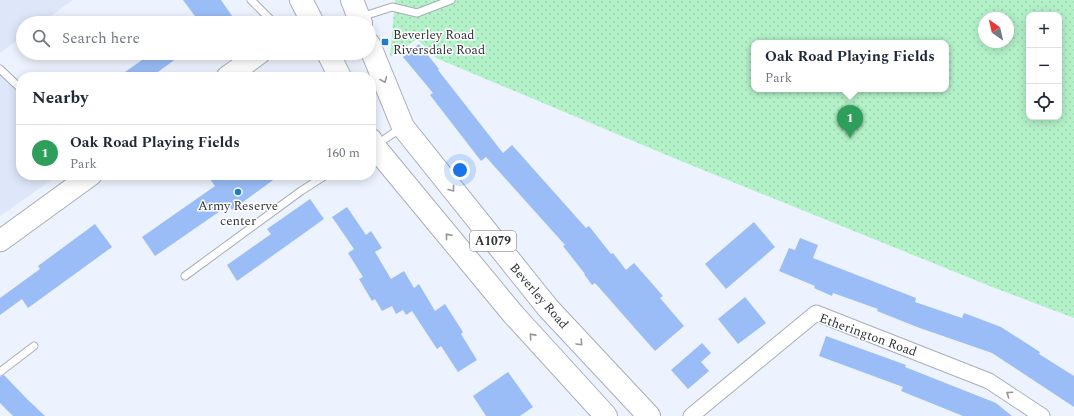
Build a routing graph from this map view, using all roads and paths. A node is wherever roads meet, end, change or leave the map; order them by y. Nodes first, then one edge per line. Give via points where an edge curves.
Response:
1 (252, 0) edge
2 (450, 0) edge
3 (357, 13) edge
4 (267, 16) edge
5 (250, 60) edge
6 (332, 60) edge
7 (376, 60) edge
8 (0, 69) edge
9 (234, 72) edge
10 (338, 72) edge
11 (16, 84) edge
12 (403, 127) junction
13 (376, 142) edge
14 (376, 149) edge
15 (84, 180) edge
16 (318, 180) edge
17 (489, 236) junction
18 (0, 241) edge
19 (464, 255) junction
20 (185, 276) dead end
21 (34, 346) dead end
22 (0, 372) edge
23 (617, 382) junction
24 (600, 410) edge
25 (649, 416) edge
26 (691, 416) edge
27 (1042, 416) edge

1 - 4 lane
2 - 3 lane via 417,13 392,7
5 - 9 street
6 - 10 main road
7 -> 12 main road, Beverley Road / A1079
8 - 11 lane
12 - 13 lane
12 -> 17 main road, Beverley Road / A1079
19 -> 14 main road, A1079
15 - 18 street
16 - 20 lane
17 - 19 main road
17 -> 23 main road, Beverley Road / A1079 via 548,308
24 -> 19 main road, A1079 via 513,314
21 - 22 lane
23 - 24 main road
23 - 25 main road, Beverley Road / A1079
27 -> 26 street, Etherington Road via 989,381 816,314

